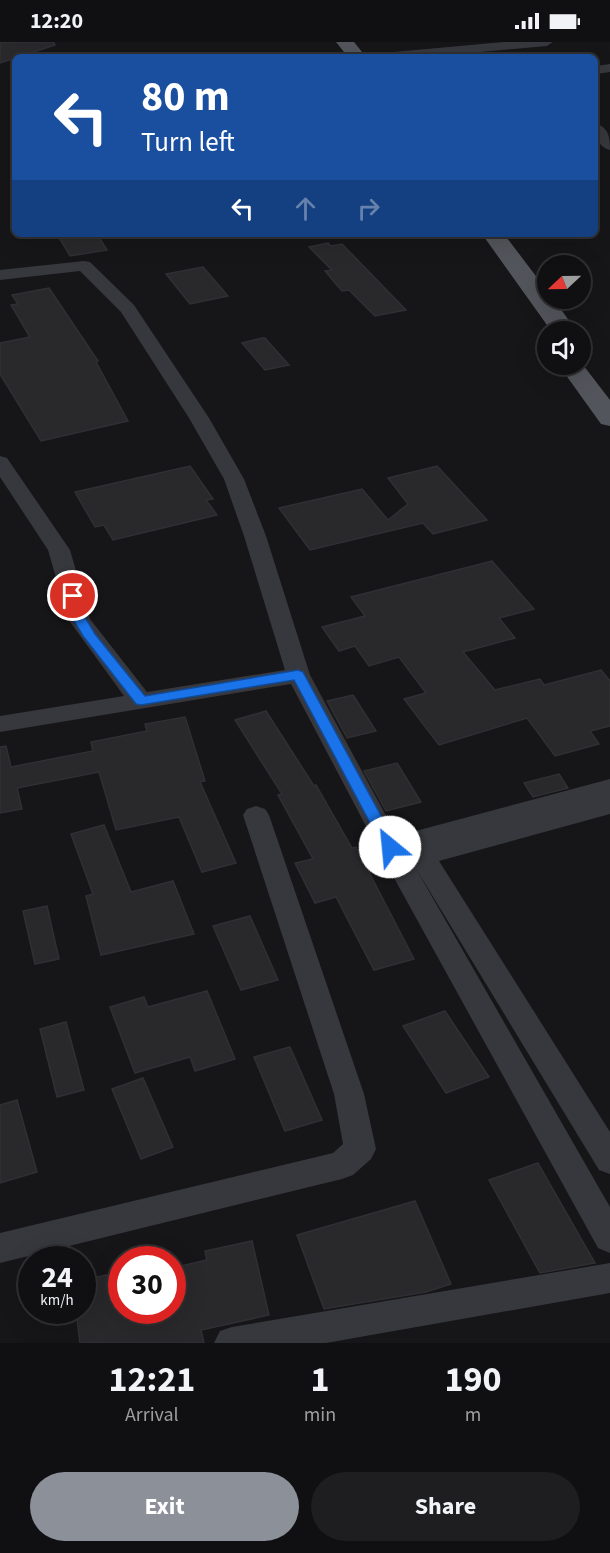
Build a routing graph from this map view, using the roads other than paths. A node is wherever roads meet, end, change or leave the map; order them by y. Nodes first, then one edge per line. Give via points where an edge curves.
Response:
1 (345, 42) edge
2 (547, 42) edge
3 (507, 45) junction
4 (355, 54) edge
5 (414, 54) edge
6 (518, 54) edge
7 (599, 128) edge
8 (610, 146) edge
9 (481, 237) edge
10 (495, 237) edge
11 (0, 275) edge
12 (540, 321) edge
13 (557, 321) edge
14 (591, 367) edge
15 (578, 375) edge
16 (610, 392) edge
17 (610, 418) edge
18 (0, 462) edge
19 (298, 675) junction
20 (141, 701) junction
21 (0, 724) edge
22 (610, 788) edge
23 (610, 805) edge
24 (256, 815) dead end
25 (406, 852) junction
26 (610, 1160) edge
27 (610, 1238) edge
28 (0, 1248) edge
29 (610, 1278) edge
30 (232, 1343) edge

1 - 4 main road
2 - 3 street
3 - 5 street
3 - 6 street
7 - 8 street
9 - 12 main road
10 - 13 main road
11 - 19 street via 84,266 128,309 234,479
14 - 16 main road
15 - 17 main road
18 - 20 street via 59,550 79,619
19 - 20 street
19 - 25 street
20 - 21 street
22 - 25 street
23 - 25 street
24 - 28 street via 349,1094 360,1149 342,1165
25 - 26 street
25 - 27 street
29 - 30 street

